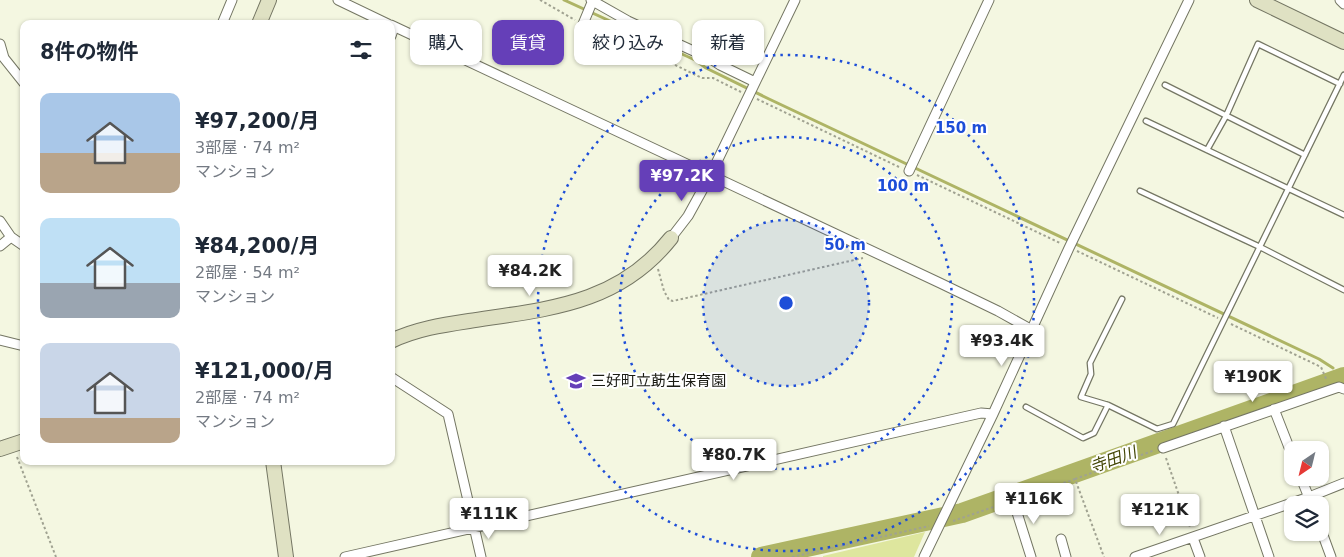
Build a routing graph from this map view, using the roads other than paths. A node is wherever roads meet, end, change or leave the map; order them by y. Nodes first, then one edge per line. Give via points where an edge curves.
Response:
1 (232, 0) edge
2 (269, 0) edge
3 (338, 0) edge
4 (795, 0) edge
5 (989, 0) edge
6 (1189, 0) edge
7 (1256, 0) edge
8 (1340, 0) edge
9 (592, 1) edge
10 (1344, 4) edge
11 (224, 20) edge
12 (262, 20) edge
13 (380, 20) edge
14 (584, 20) edge
15 (395, 27) edge
16 (1344, 42) edge
17 (0, 44) edge
18 (2, 58) edge
19 (1344, 75) edge
20 (20, 78) edge
21 (755, 82) junction
22 (1340, 84) junction
23 (1165, 85) dead end
24 (1226, 116) junction
25 (1146, 121) dead end
26 (1207, 150) junction
27 (1304, 155) junction
28 (909, 171) road end
29 (710, 176) junction
30 (1288, 189) junction
31 (1140, 191) dead end
32 (1344, 215) edge
33 (0, 221) edge
34 (11, 237) junction
35 (671, 238) joint
36 (20, 243) edge
37 (0, 246) edge
38 (1260, 247) junction
39 (1344, 290) edge
40 (1122, 299) dead end
41 (1032, 330) junction
42 (0, 340) edge
43 (395, 340) edge
44 (20, 345) edge
45 (395, 380) edge
46 (1344, 389) edge
47 (1108, 405) junction
48 (1026, 407) dead end
49 (1274, 409) junction
50 (993, 414) junction
51 (1224, 426) junction
52 (1287, 441) edge
53 (1163, 448) road end
54 (274, 465) edge
55 (1344, 482) edge
56 (1319, 496) edge
57 (1014, 500) road end
58 (1284, 507) edge
59 (1255, 514) junction
60 (474, 529) junction
61 (1193, 538) junction
62 (1061, 539) dead end
63 (1325, 541) edge
64 (286, 557) edge
65 (345, 557) edge
66 (481, 557) edge
67 (924, 557) edge
68 (1031, 557) edge
69 (1066, 557) edge
70 (1135, 557) edge
71 (1200, 557) edge
72 (1270, 557) edge
73 (1330, 557) edge

1 - 11 street
2 - 12 street
3 - 13 street
4 - 21 street
5 - 28 street
6 - 41 street
7 - 16 street
8 - 10 street
9 - 14 street
9 - 21 street via 628,22
15 - 29 street
17 - 18 street
18 - 20 street
19 - 22 lane
21 - 29 street
22 - 24 lane via 1258,44
22 - 27 lane
23 - 24 lane
24 - 26 lane
24 - 27 lane
25 - 26 lane
26 - 30 lane
27 - 30 lane
29 - 35 street via 688,216
29 - 41 street
30 - 32 lane
30 - 38 lane
31 - 38 lane
33 - 34 street
34 - 36 street
34 - 37 street
35 - 43 street via 654,258 625,280 592,297 560,306 422,330
38 - 39 lane
38 - 47 lane via 1173,424 1157,429
40 - 47 lane via 1090,363 1091,374 1081,397
41 - 50 street
42 - 44 street
45 - 60 street via 448,414
46 - 49 street via 1339,387
47 - 48 lane via 1094,433 1083,438
49 - 51 street
49 - 52 street
50 - 60 street via 981,413
50 - 67 street
51 - 53 street
51 - 59 street
54 - 64 street
55 - 56 street
57 - 68 street
58 - 59 street
59 - 61 street
59 - 72 street
60 - 65 street
60 - 66 street
61 - 70 street
61 - 71 street
62 - 69 street
63 - 73 street

